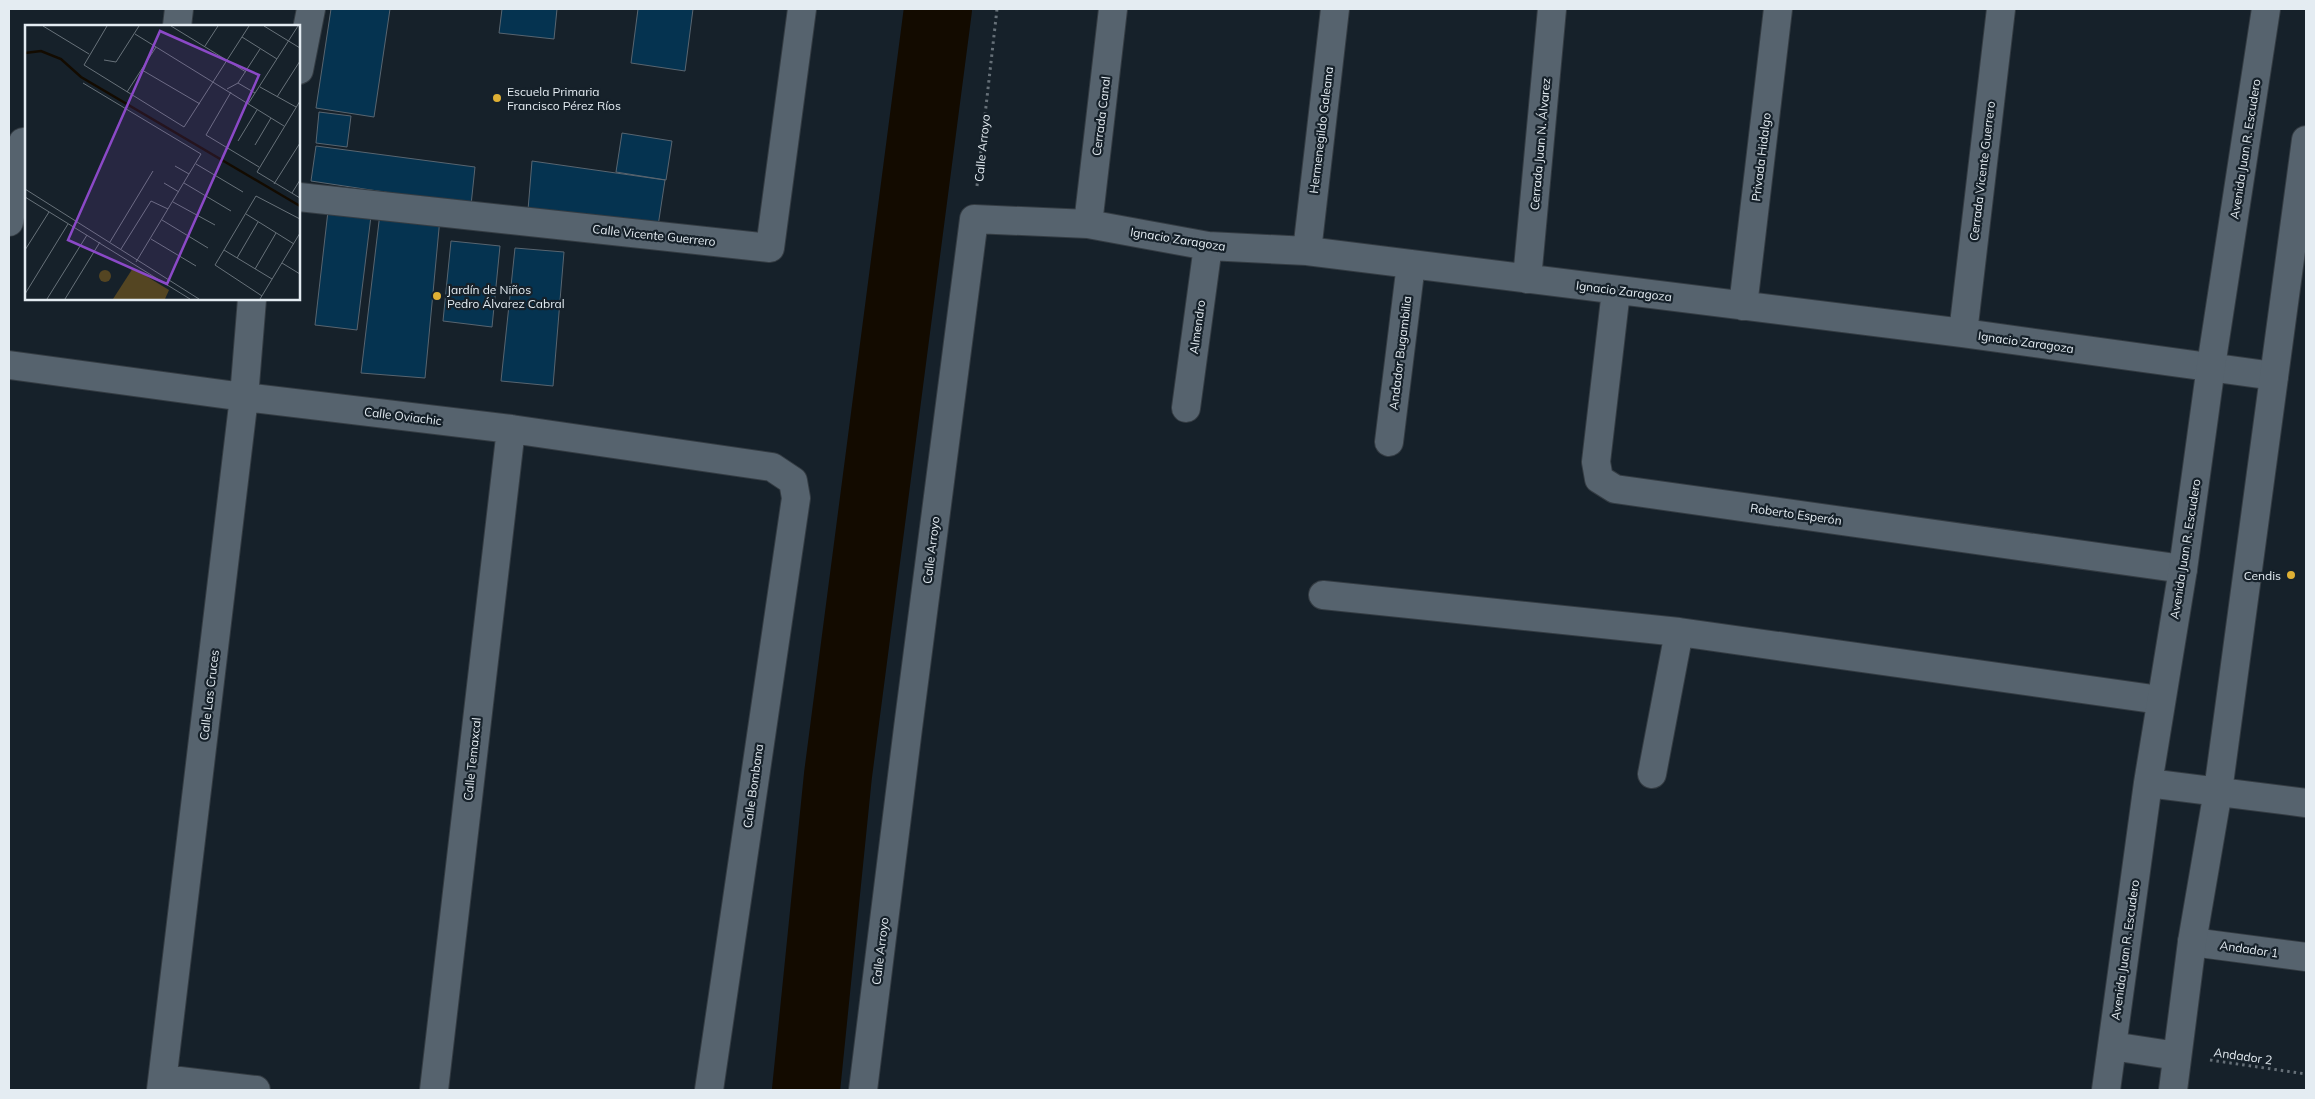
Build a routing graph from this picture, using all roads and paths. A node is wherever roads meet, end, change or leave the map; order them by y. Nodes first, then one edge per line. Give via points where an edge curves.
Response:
1 (179, 9) edge
2 (311, 9) edge
3 (802, 9) edge
4 (997, 9) edge
5 (1113, 9) edge
6 (1335, 9) edge
7 (1552, 9) edge
8 (1778, 9) edge
9 (2001, 9) edge
10 (2266, 9) edge
11 (177, 25) edge
12 (300, 65) edge
13 (2306, 140) edge
14 (19, 141) edge
15 (300, 197) edge
16 (974, 219) junction
17 (9, 222) edge
18 (1088, 224) junction
19 (1208, 246) junction
20 (1307, 251) junction
21 (1411, 264) junction
22 (1528, 279) junction
23 (1616, 291) junction
24 (252, 300) edge
25 (1744, 306) junction
26 (1963, 333) junction
27 (9, 365) edge
28 (2211, 366) junction
29 (2274, 376) junction
30 (244, 397) junction
31 (1186, 408) dead end
32 (511, 429) junction
33 (1389, 442) dead end
34 (793, 481) joint
35 (2183, 569) junction
36 (1323, 595) dead end
37 (1679, 632) junction
38 (2160, 700) junction
39 (1652, 774) dead end
40 (2148, 782) junction
41 (2218, 791) junction
42 (2306, 803) edge
43 (2192, 942) junction
44 (2306, 957) edge
45 (2112, 1046) junction
46 (2177, 1056) junction
47 (2306, 1074) edge
48 (162, 1085) edge
49 (256, 1090) edge
50 (434, 1090) edge
51 (709, 1090) edge
52 (864, 1090) edge
53 (2106, 1090) edge
54 (2173, 1090) edge

1 - 11 street
2 - 12 street
3 - 15 street, Calle Vicente Guerrero via 770,248
4 - 16 path, Calle Arroyo
5 - 18 street, Cerrada Canal
6 - 20 street, Hermenegildo Galeana
7 - 22 street, Cerrada Juan N. Álvarez
8 - 25 street, Privada Hidalgo
9 - 26 street, Cerrada Vicente Guerrero
10 - 28 street, Avenida Juan R. Escudero
13 - 29 street
14 - 17 street
16 - 18 street, Ignacio Zaragoza
16 - 52 street, Calle Arroyo
18 - 19 street, Ignacio Zaragoza
19 - 20 street, Ignacio Zaragoza
19 - 31 street, Almendro
20 - 21 street, Ignacio Zaragoza
21 - 22 street, Ignacio Zaragoza
21 - 33 street, Andador Bugambilia
22 - 23 street, Ignacio Zaragoza
23 - 25 street, Ignacio Zaragoza
23 - 35 street, Roberto Esperón via 1596,462 1599,479 1615,489
24 - 30 street, Calle Las Cruces
25 - 26 street, Ignacio Zaragoza
26 - 28 street, Ignacio Zaragoza
27 - 30 street, Calle Oviachic
28 - 29 street, Ignacio Zaragoza
28 - 35 street, Avenida Juan R. Escudero
29 - 41 street
30 - 32 street, Calle Oviachic
30 - 48 street, Calle Las Cruces
32 - 34 street, Calle Oviachic via 772,467
32 - 50 street, Calle Temaxcal
34 - 51 street, Calle Bombana via 796,498
35 - 38 street, Avenida Juan R. Escudero
36 - 37 street
37 - 38 street
37 - 39 street
38 - 40 street, Avenida Juan R. Escudero
40 - 41 street
40 - 45 street, Avenida Juan R. Escudero
41 - 42 street
41 - 43 street
43 - 44 street, Andador 1
43 - 46 street
45 - 46 street
45 - 53 street, Avenida Juan R. Escudero
46 - 47 path, Andador 2
46 - 54 street
48 - 49 street

